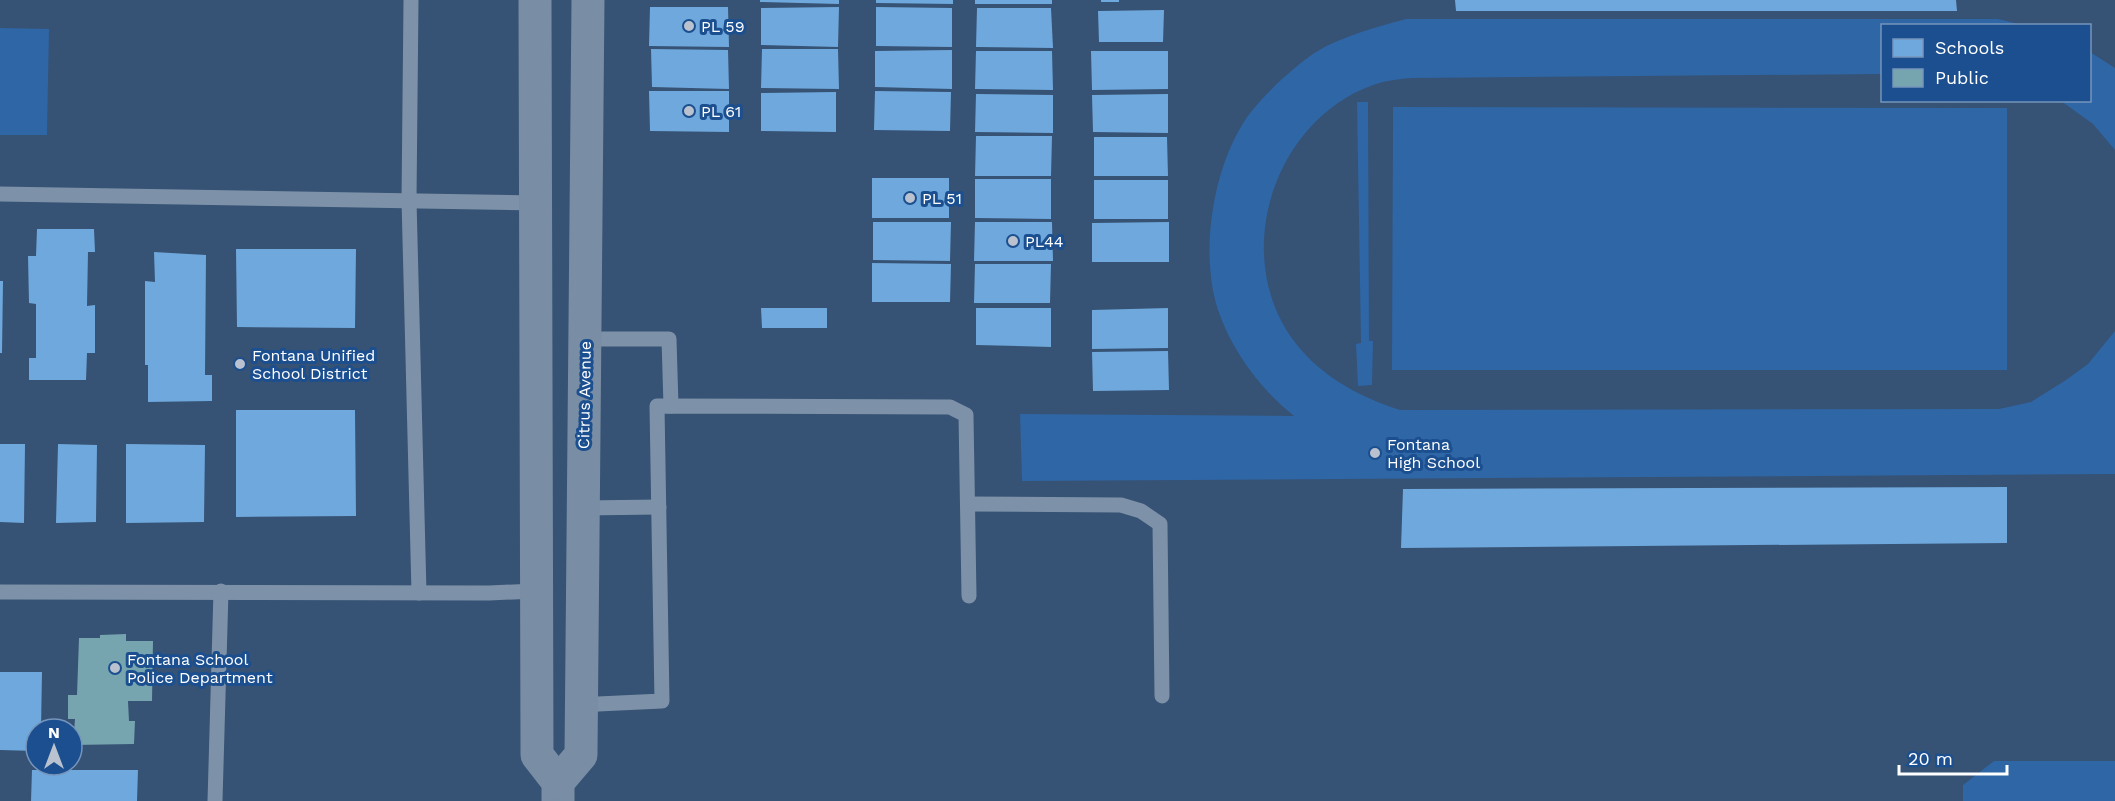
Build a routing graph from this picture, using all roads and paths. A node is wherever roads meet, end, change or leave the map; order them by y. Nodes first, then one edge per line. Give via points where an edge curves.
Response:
1 (411, 0) edge
2 (535, 0) edge
3 (588, 0) edge
4 (0, 194) edge
5 (409, 200) junction
6 (535, 202) junction
7 (585, 339) junction
8 (671, 406) junction
9 (968, 504) junction
10 (658, 507) junction
11 (583, 508) junction
12 (221, 591) junction
13 (536, 591) junction
14 (0, 592) edge
15 (418, 592) junction
16 (969, 596) dead end
17 (1162, 696) dead end
18 (582, 708) junction
19 (558, 791) edge
20 (215, 801) edge

1 - 5 lane
2 - 6 main road, Citrus Avenue
3 - 7 main road, Citrus Avenue
4 - 5 lane
5 - 6 lane
5 - 15 lane
6 - 13 main road, Citrus Avenue
7 - 8 lane via 669,339
7 - 11 main road, Citrus Avenue
8 - 9 lane via 950,407 966,415
8 - 10 lane via 657,406
9 - 16 lane
9 - 17 lane via 1120,505 1141,511 1160,524
10 - 11 lane
10 - 18 lane via 662,701
11 - 18 main road, Citrus Avenue
12 - 14 lane
12 - 15 lane
12 - 20 lane
13 - 15 lane
13 - 19 main road, Citrus Avenue via 537,755
18 - 19 main road, Citrus Avenue via 581,755

